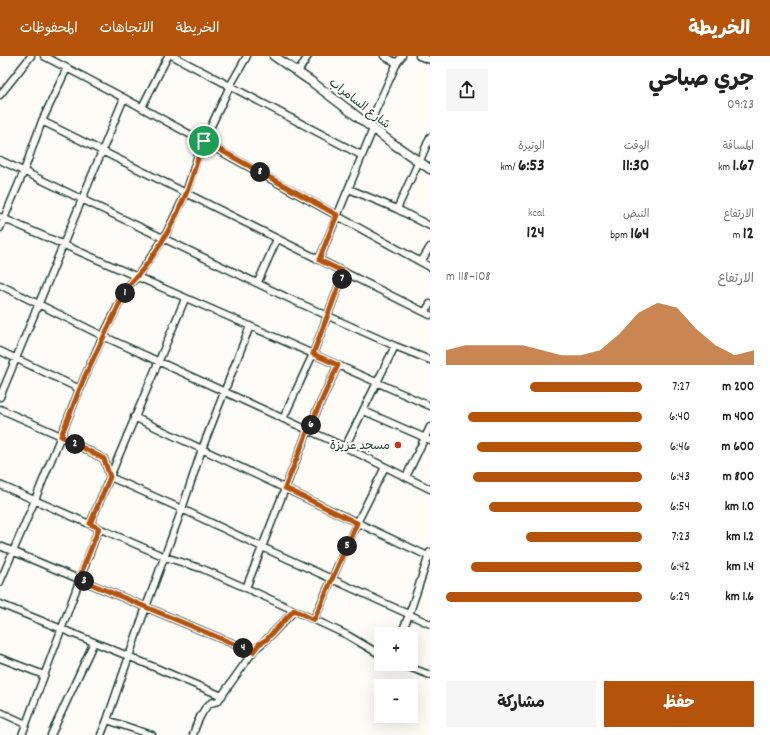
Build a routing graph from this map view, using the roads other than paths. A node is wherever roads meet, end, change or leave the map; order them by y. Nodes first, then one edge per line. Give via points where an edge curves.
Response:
1 (31, 56) edge
2 (44, 56) edge
3 (168, 56) edge
4 (173, 56) edge
5 (247, 56) edge
6 (274, 56) edge
7 (308, 56) edge
8 (384, 56) edge
9 (402, 56) edge
10 (419, 56) edge
11 (430, 60) edge
12 (397, 63) junction
13 (67, 68) junction
14 (298, 72) junction
15 (230, 86) junction
16 (0, 94) edge
17 (124, 98) junction
18 (142, 107) junction
19 (42, 121) junction
20 (371, 127) junction
21 (430, 137) edge
22 (204, 141) junction
23 (102, 150) junction
24 (361, 155) junction
25 (0, 160) edge
26 (419, 162) junction
27 (430, 169) edge
28 (24, 172) junction
29 (349, 189) junction
30 (186, 194) junction
31 (82, 199) junction
32 (397, 209) junction
33 (337, 215) junction
34 (1, 218) edge
35 (430, 226) edge
36 (0, 228) edge
37 (164, 238) junction
38 (276, 239) junction
39 (63, 244) junction
40 (430, 247) edge
41 (319, 260) junction
42 (421, 262) junction
43 (430, 266) edge
44 (344, 272) junction
45 (137, 277) junction
46 (258, 282) junction
47 (0, 285) edge
48 (185, 299) junction
49 (39, 304) junction
50 (430, 304) edge
51 (427, 314) edge
52 (328, 315) junction
53 (250, 326) junction
54 (103, 336) junction
55 (394, 346) junction
56 (0, 351) edge
57 (313, 354) junction
58 (16, 358) junction
59 (430, 360) edge
60 (158, 362) junction
61 (338, 365) junction
62 (377, 383) junction
63 (80, 389) junction
64 (224, 392) junction
65 (0, 397) edge
66 (430, 406) edge
67 (0, 409) edge
68 (364, 411) junction
69 (134, 417) junction
70 (283, 419) junction
71 (430, 427) edge
72 (308, 430) junction
73 (61, 436) junction
74 (428, 439) edge
75 (345, 447) junction
76 (202, 449) junction
77 (385, 467) junction
78 (110, 477) junction
79 (406, 477) junction
80 (0, 485) edge
81 (285, 488) junction
82 (430, 489) edge
83 (35, 500) junction
84 (182, 509) junction
85 (357, 523) junction
86 (90, 524) junction
87 (99, 528) junction
88 (0, 546) edge
89 (262, 547) junction
90 (13, 551) junction
91 (430, 555) edge
92 (165, 557) junction
93 (79, 579) junction
94 (333, 579) junction
95 (0, 582) edge
96 (246, 588) junction
97 (0, 604) edge
98 (146, 607) junction
99 (294, 610) junction
100 (409, 615) junction
101 (314, 620) junction
102 (430, 624) edge
103 (404, 627) edge
104 (61, 629) junction
105 (94, 642) junction
106 (374, 651) edge
107 (253, 652) junction
108 (128, 656) junction
109 (0, 658) edge
110 (418, 670) edge
111 (44, 675) junction
112 (430, 675) edge
113 (222, 696) junction
114 (0, 712) edge
115 (107, 720) junction
116 (26, 724) junction
117 (22, 735) edge
118 (51, 735) edge
119 (101, 735) edge
120 (152, 735) edge
121 (193, 735) edge

1 - 16 street
2 - 13 street
3 - 18 street
4 - 15 street
5 - 15 street
6 - 14 street, شارع السامراب
7 - 14 street
8 - 12 street
9 - 12 street
10 - 11 street
12 - 20 street
13 - 17 street
13 - 19 street
14 - 20 street, شارع السامراب
15 - 22 street
15 - 24 street
17 - 18 street
17 - 23 street
18 - 22 street
19 - 23 street
19 - 28 street
20 - 24 street
20 - 26 street, شارع السامراب
21 - 26 street
22 - 30 street
22 - 33 street
23 - 30 street
23 - 31 street
24 - 29 street
25 - 28 street
26 - 27 street, شارع السامراب
26 - 32 street
28 - 31 street
28 - 34 street
29 - 32 street
29 - 33 street
30 - 37 street
30 - 38 street
31 - 37 street
31 - 39 street
32 - 35 street
33 - 41 street
33 - 42 street
34 - 36 street
34 - 39 street
37 - 45 street
37 - 46 street
38 - 41 street
38 - 46 street
39 - 45 street
39 - 49 street
40 - 42 street
41 - 44 street
42 - 43 street
44 - 51 street
44 - 52 street
45 - 48 street
45 - 54 street via 128,286
46 - 52 street
47 - 49 street
48 - 53 street
48 - 60 street
49 - 54 street
49 - 58 street
50 - 51 street
52 - 55 street
52 - 57 street
53 - 57 street
53 - 64 street
54 - 60 street
54 - 63 street
55 - 59 street
55 - 62 street
56 - 58 street
57 - 61 street
57 - 70 street
58 - 63 street
58 - 65 street
60 - 64 street
60 - 69 street
61 - 62 street
61 - 72 street
62 - 66 street
62 - 68 street
63 - 73 street
64 - 70 street
64 - 76 street
67 - 73 street
68 - 74 street
68 - 75 street
69 - 76 street
69 - 78 street
70 - 72 street
71 - 74 street
72 - 75 street
72 - 81 street
73 - 78 street via 104,459
73 - 83 street
74 - 79 street
75 - 77 street
76 - 81 street
76 - 84 street
77 - 79 street
77 - 85 street
78 - 84 street
78 - 86 street
79 - 82 street
80 - 83 street
81 - 85 street
81 - 89 street
83 - 86 street
83 - 90 street
84 - 89 street
84 - 92 street
85 - 91 street
85 - 94 street
86 - 87 street
87 - 92 street
87 - 93 street
88 - 90 street
89 - 94 street
89 - 96 street
90 - 93 street
90 - 95 street
91 - 100 street
92 - 96 street via 203,569
92 - 98 street
93 - 98 street
93 - 104 street
94 - 100 street
94 - 101 street
96 - 99 street
97 - 104 street
98 - 107 street
98 - 108 street
99 - 101 street
99 - 107 street
100 - 102 street
100 - 103 street
101 - 106 street
104 - 105 street
104 - 111 street
105 - 108 street
105 - 118 street
107 - 113 street
108 - 113 street
108 - 115 street
109 - 111 street
110 - 112 street
111 - 116 street
113 - 121 street via 204,711
114 - 116 street
115 - 119 street
115 - 120 street
116 - 117 street

